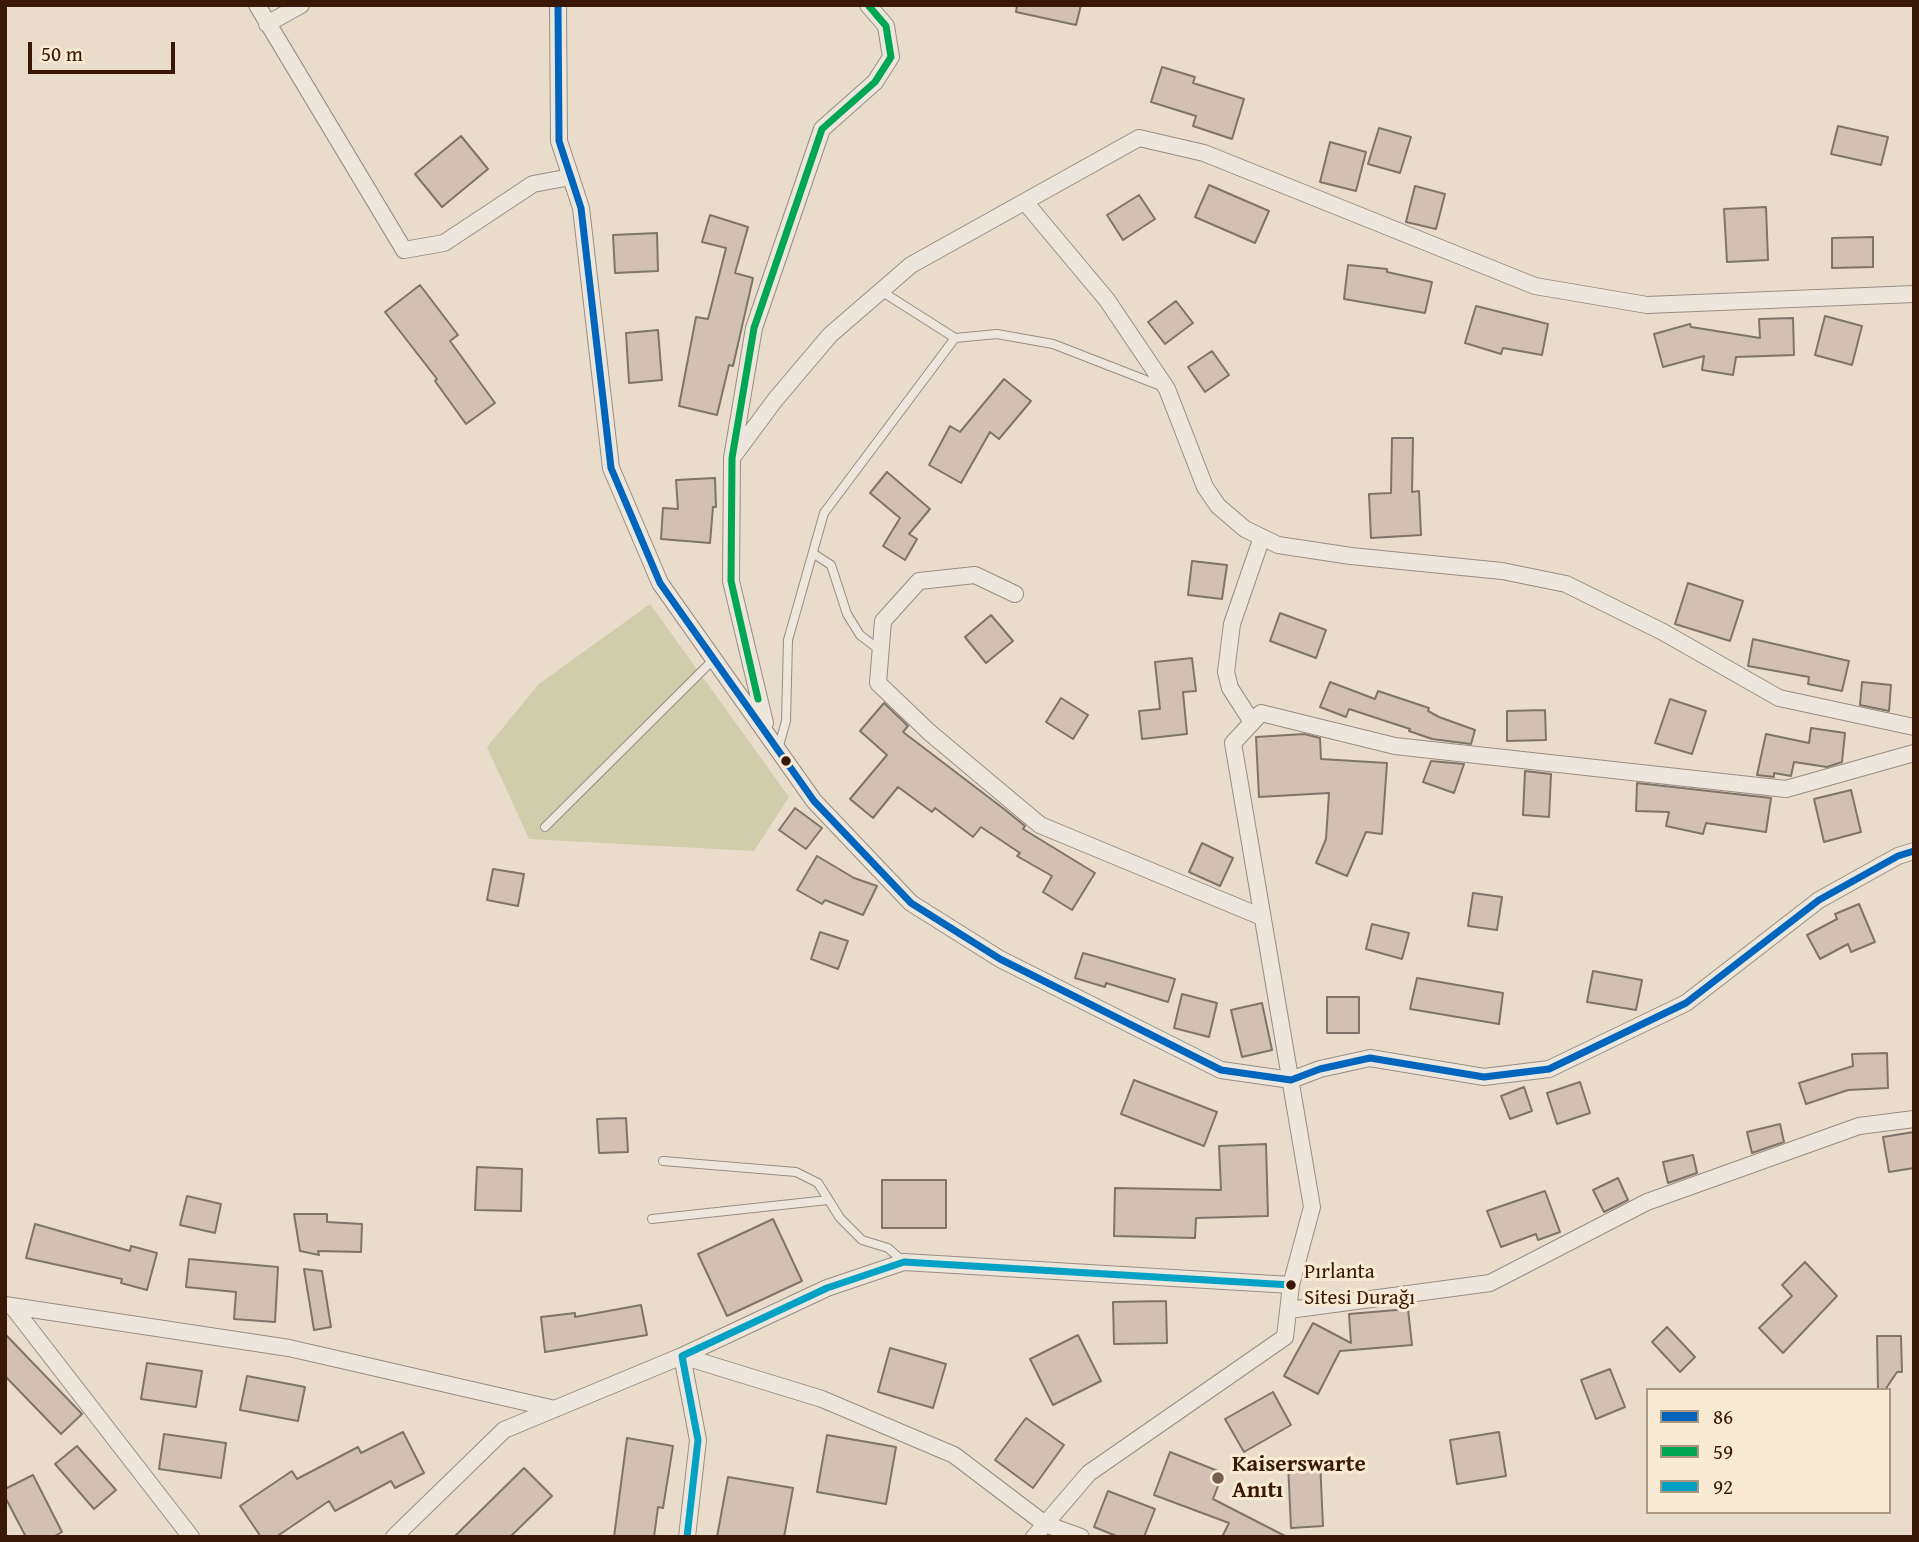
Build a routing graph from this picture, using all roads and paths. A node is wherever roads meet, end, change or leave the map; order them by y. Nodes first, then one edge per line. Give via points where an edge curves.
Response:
1 (257, 5) edge
2 (301, 5) edge
3 (558, 5) edge
4 (868, 5) edge
5 (267, 24) junction
6 (571, 177) junction
7 (1025, 202) junction
8 (881, 290) junction
9 (1914, 295) edge
10 (955, 338) junction
11 (1167, 389) junction
12 (732, 458) junction
13 (1262, 537) junction
14 (814, 554) junction
15 (1015, 594) dead end
16 (881, 651) junction
17 (714, 659) junction
18 (1252, 722) junction
19 (1914, 727) edge
20 (768, 734) junction
21 (778, 749) junction
22 (1914, 753) edge
23 (545, 827) dead end
24 (1914, 851) edge
25 (1262, 917) junction
26 (1291, 1080) junction
27 (1914, 1119) edge
28 (663, 1161) dead end
29 (828, 1200) junction
30 (652, 1219) dead end
31 (904, 1262) junction
32 (1291, 1285) junction
33 (8, 1305) edge
34 (1289, 1310) junction
35 (682, 1356) junction
36 (555, 1409) junction
37 (1040, 1530) edge
38 (191, 1537) edge
39 (394, 1537) edge
40 (687, 1537) edge
41 (1081, 1537) edge

1 - 5 street
2 - 5 street
3 - 6 street via 559,141
4 - 12 street via 886,26 891,57 875,82 822,129 754,328
5 - 6 street via 404,250 444,243 533,184
6 - 17 street via 581,208 611,468 660,583
7 - 8 street via 911,265
7 - 9 street via 1139,138 1204,153 1535,286 1647,305
7 - 11 street via 1107,300
8 - 10 lane
8 - 12 street via 830,335
10 - 11 lane via 997,334 1054,344
10 - 14 lane via 824,513
11 - 13 street via 1205,486 1218,506
12 - 20 street via 731,581
13 - 18 street via 1232,624 1226,672 1230,688
13 - 19 street via 1278,545 1502,571 1566,584 1779,698
14 - 16 lane via 831,565 847,614 860,635
14 - 21 lane via 788,640 786,721
15 - 16 street via 975,575 919,580 883,621
16 - 25 street via 878,683 1040,825
17 - 20 street
17 - 23 lane
18 - 22 street via 1261,713 1395,746 1786,789
18 - 25 street via 1233,743
20 - 21 street
21 - 26 street via 814,800 911,903 1000,958 1222,1070
24 - 26 street via 1819,900 1686,1003 1549,1069 1484,1077 1370,1058
25 - 26 street
26 - 32 street via 1312,1207
27 - 34 street via 1859,1126 1647,1202 1490,1283
28 - 29 lane via 796,1172 818,1183
29 - 30 lane
29 - 31 lane via 862,1240 888,1248
31 - 32 street
31 - 35 street via 827,1288
32 - 34 street
33 - 36 street via 289,1348
33 - 38 street
34 - 37 street via 1286,1337 1089,1473
35 - 36 street
35 - 37 street via 822,1398 954,1455
35 - 40 street via 698,1440
36 - 39 street via 504,1430
37 - 41 street

